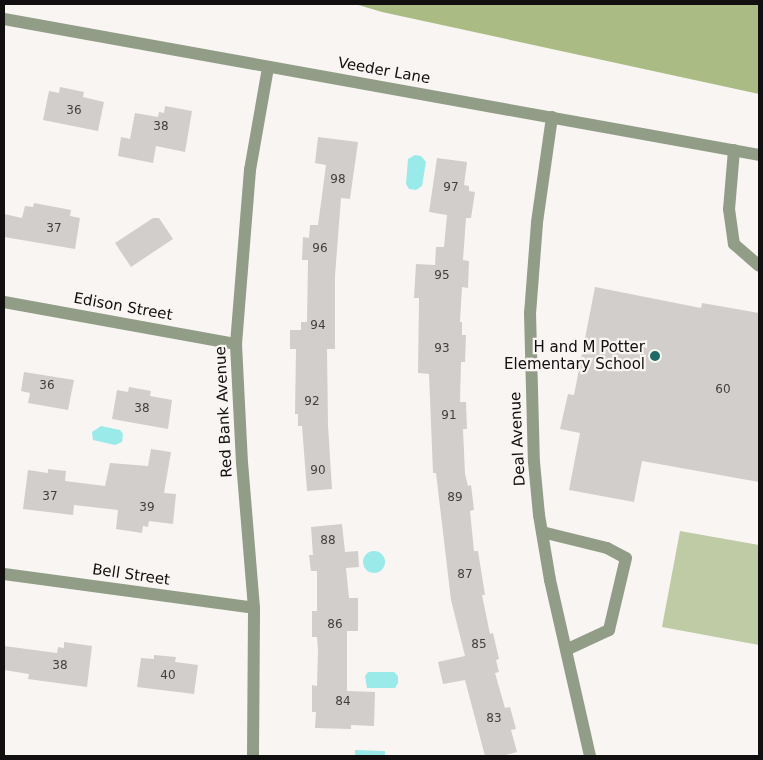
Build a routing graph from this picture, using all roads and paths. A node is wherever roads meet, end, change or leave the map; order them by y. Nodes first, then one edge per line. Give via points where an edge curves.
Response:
1 (4, 19) edge
2 (268, 68) junction
3 (552, 117) junction
4 (734, 150) junction
5 (759, 155) edge
6 (759, 266) edge
7 (4, 302) edge
8 (236, 344) junction
9 (542, 532) junction
10 (4, 574) edge
11 (254, 608) junction
12 (566, 650) junction
13 (253, 756) edge
14 (590, 756) edge

1 - 2 street, Veeder Lane
2 - 3 street, Veeder Lane
2 - 8 street, Red Bank Avenue via 249,179
3 - 4 street, Veeder Lane
3 - 9 street, Deal Avenue via 537,223 530,313 534,462
4 - 5 street, Veeder Lane
4 - 6 street via 729,209 734,244
7 - 8 street, Edison Street
8 - 11 street, Red Bank Avenue
9 - 12 street, Deal Avenue
9 - 12 street via 607,548 626,558 609,630
10 - 11 street, Bell Street
11 - 13 street, Red Bank Avenue
12 - 14 street, Deal Avenue

